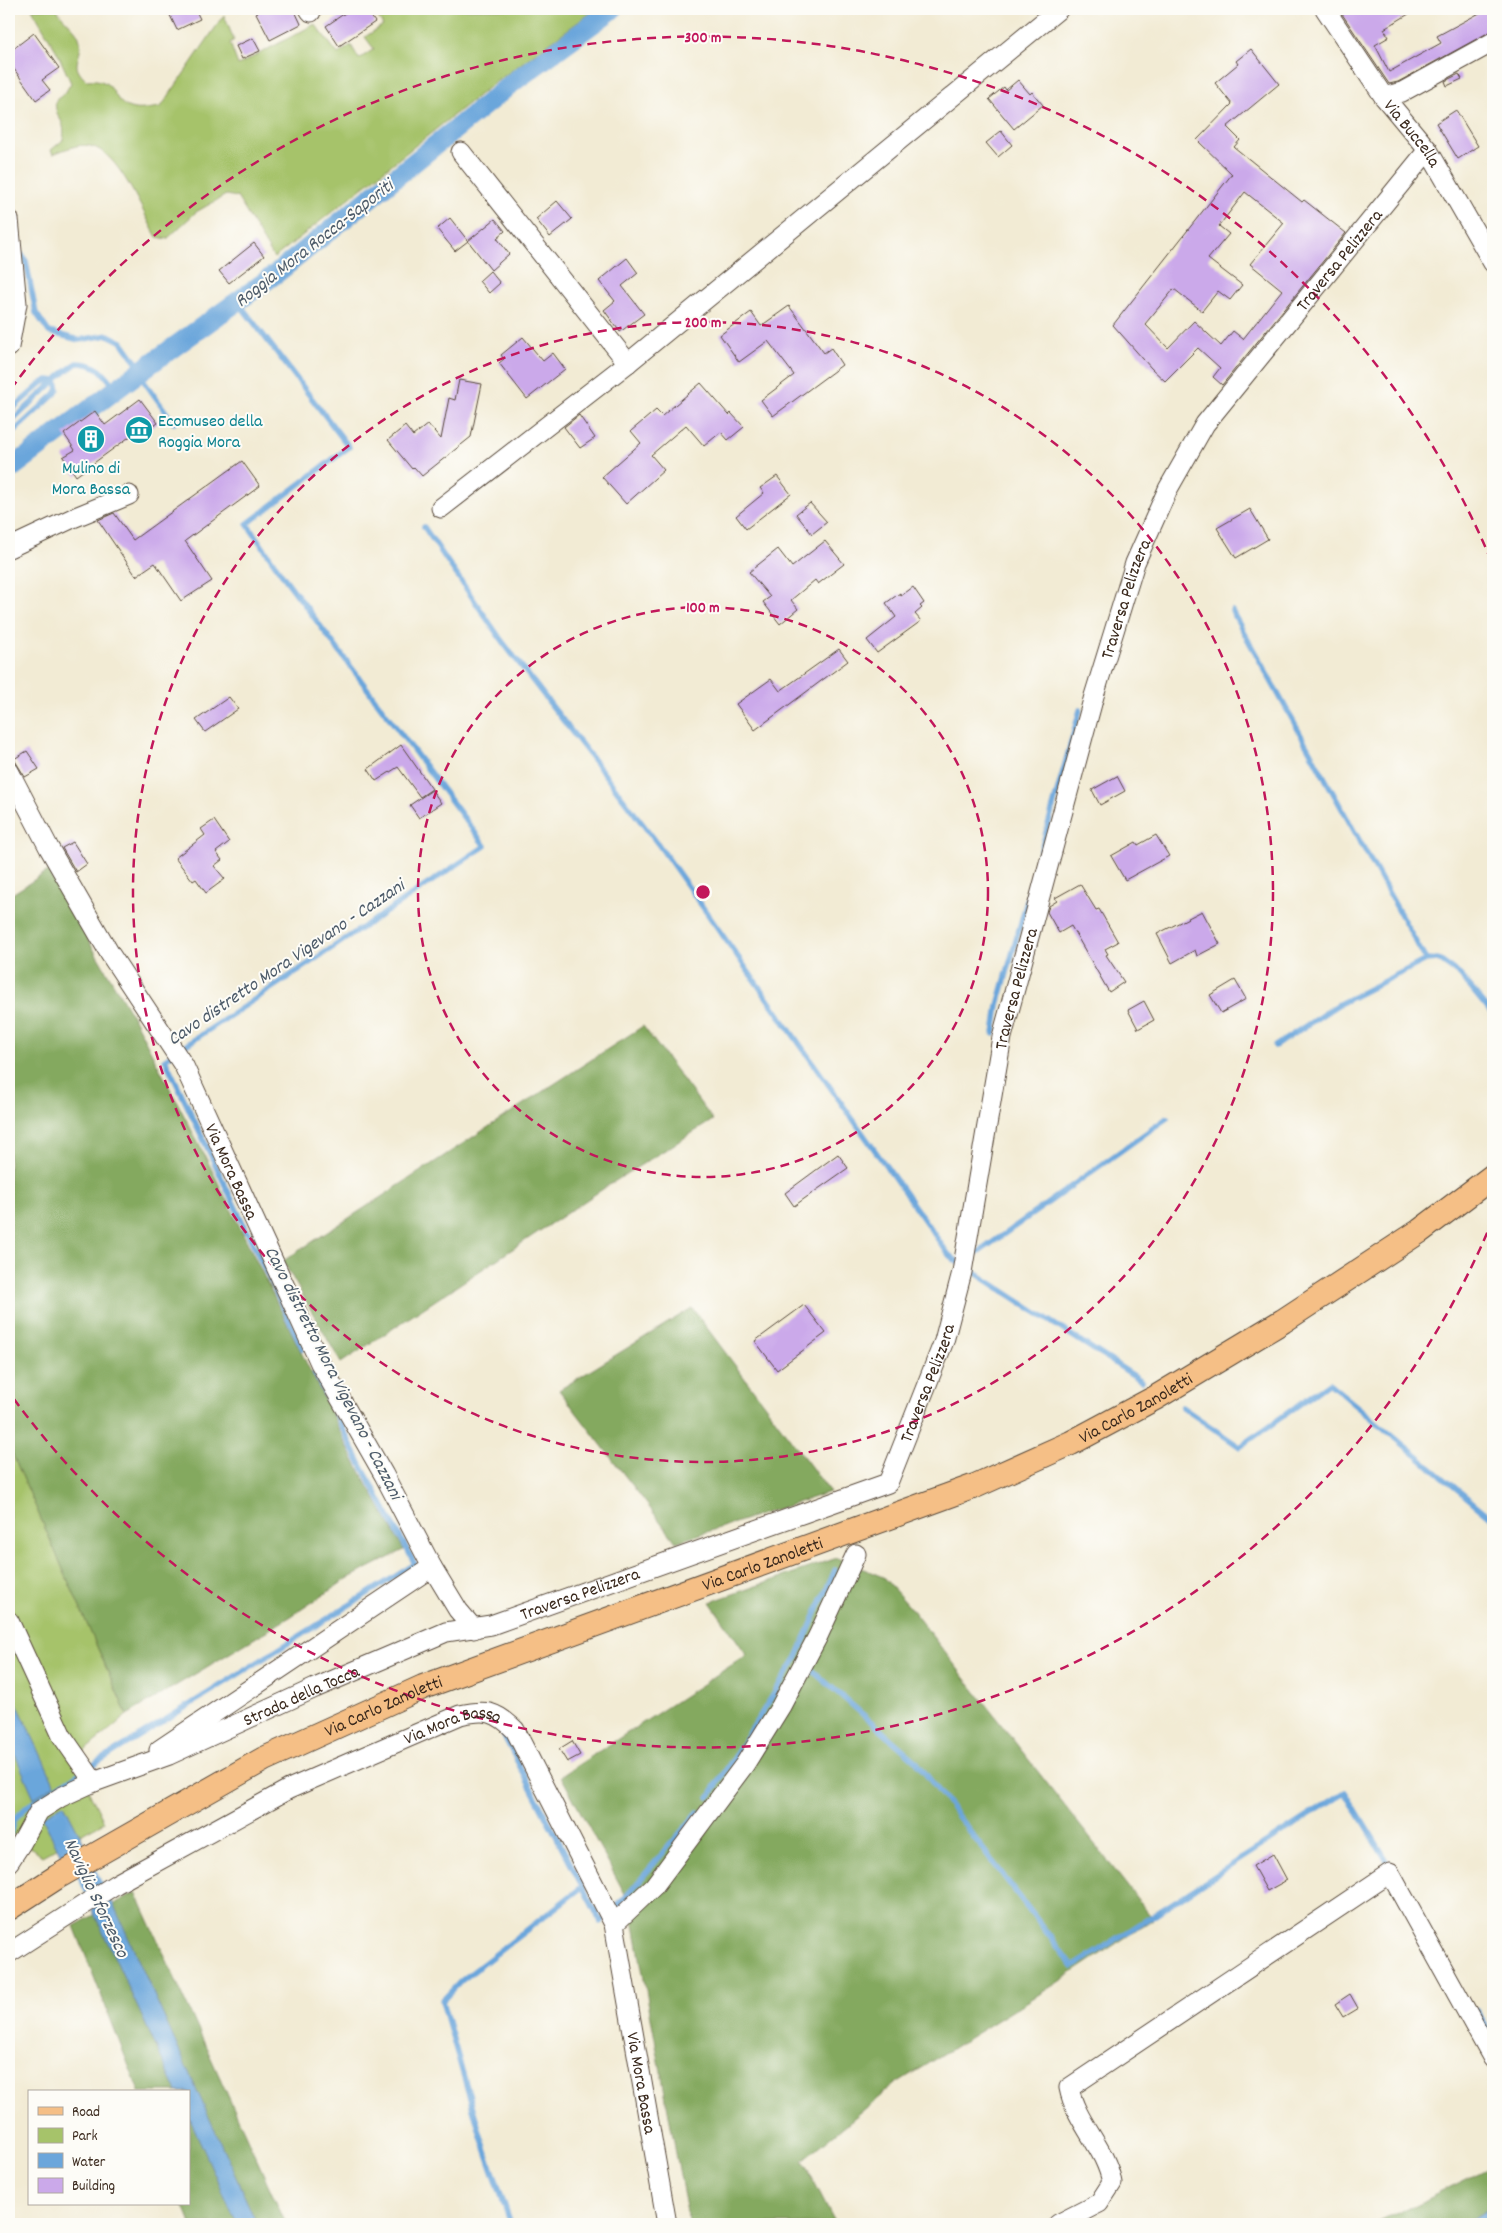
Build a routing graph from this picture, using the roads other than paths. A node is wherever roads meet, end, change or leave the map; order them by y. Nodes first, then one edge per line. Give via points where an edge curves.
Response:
1 (1059, 9) edge
2 (1325, 9) edge
3 (1493, 42) edge
4 (1384, 97) junction
5 (1428, 150) junction
6 (461, 152) dead end
7 (9, 219) edge
8 (1493, 263) edge
9 (9, 347) edge
10 (628, 363) junction
11 (129, 496) dead end
12 (442, 508) dead end
13 (9, 548) edge
14 (9, 771) edge
15 (1493, 1176) edge
16 (856, 1554) dead end
17 (432, 1567) junction
18 (9, 1621) edge
19 (474, 1629) junction
20 (130, 1770) junction
21 (88, 1775) junction
22 (9, 1862) edge
23 (9, 1908) edge
24 (610, 1918) junction
25 (9, 1953) edge
26 (1493, 2059) edge
27 (667, 2224) edge
28 (1058, 2224) edge

1 - 10 street
2 - 4 street, Via Buccella
3 - 4 street via 1402,92
4 - 5 street, Via Buccella
5 - 8 street, Via Buccella
5 - 19 street, Traversa Pelizzera via 1205,424 1168,489 1135,563 1094,696 1002,1037 962,1272 944,1340 888,1483
6 - 10 street
7 - 9 street via 17,304
10 - 12 street
11 - 13 street
14 - 17 street, Via Mora Bassa via 110,954 175,1052 238,1181 320,1363
15 - 23 main road, Via Carlo Zanoletti via 1420,1231 1283,1321 1164,1393 1071,1443 966,1489 423,1687 264,1759 57,1877
16 - 24 street via 782,1706 745,1764 654,1886
17 - 19 street, Via Mora Bassa via 458,1610
17 - 20 street, Strada della Tocca
18 - 21 street via 62,1736
19 - 20 street, Strada della Tocca via 446,1632 169,1756
20 - 21 street, Strada della Tocca
21 - 22 street, Strada della Tocca via 39,1811
24 - 25 street, Via Mora Bassa via 515,1730 501,1716 484,1711 460,1715 289,1789 116,1884
24 - 27 street, Via Mora Bassa
26 - 28 street via 1390,1873 1069,2088 1073,2105 1110,2169 1112,2183 1099,2202

